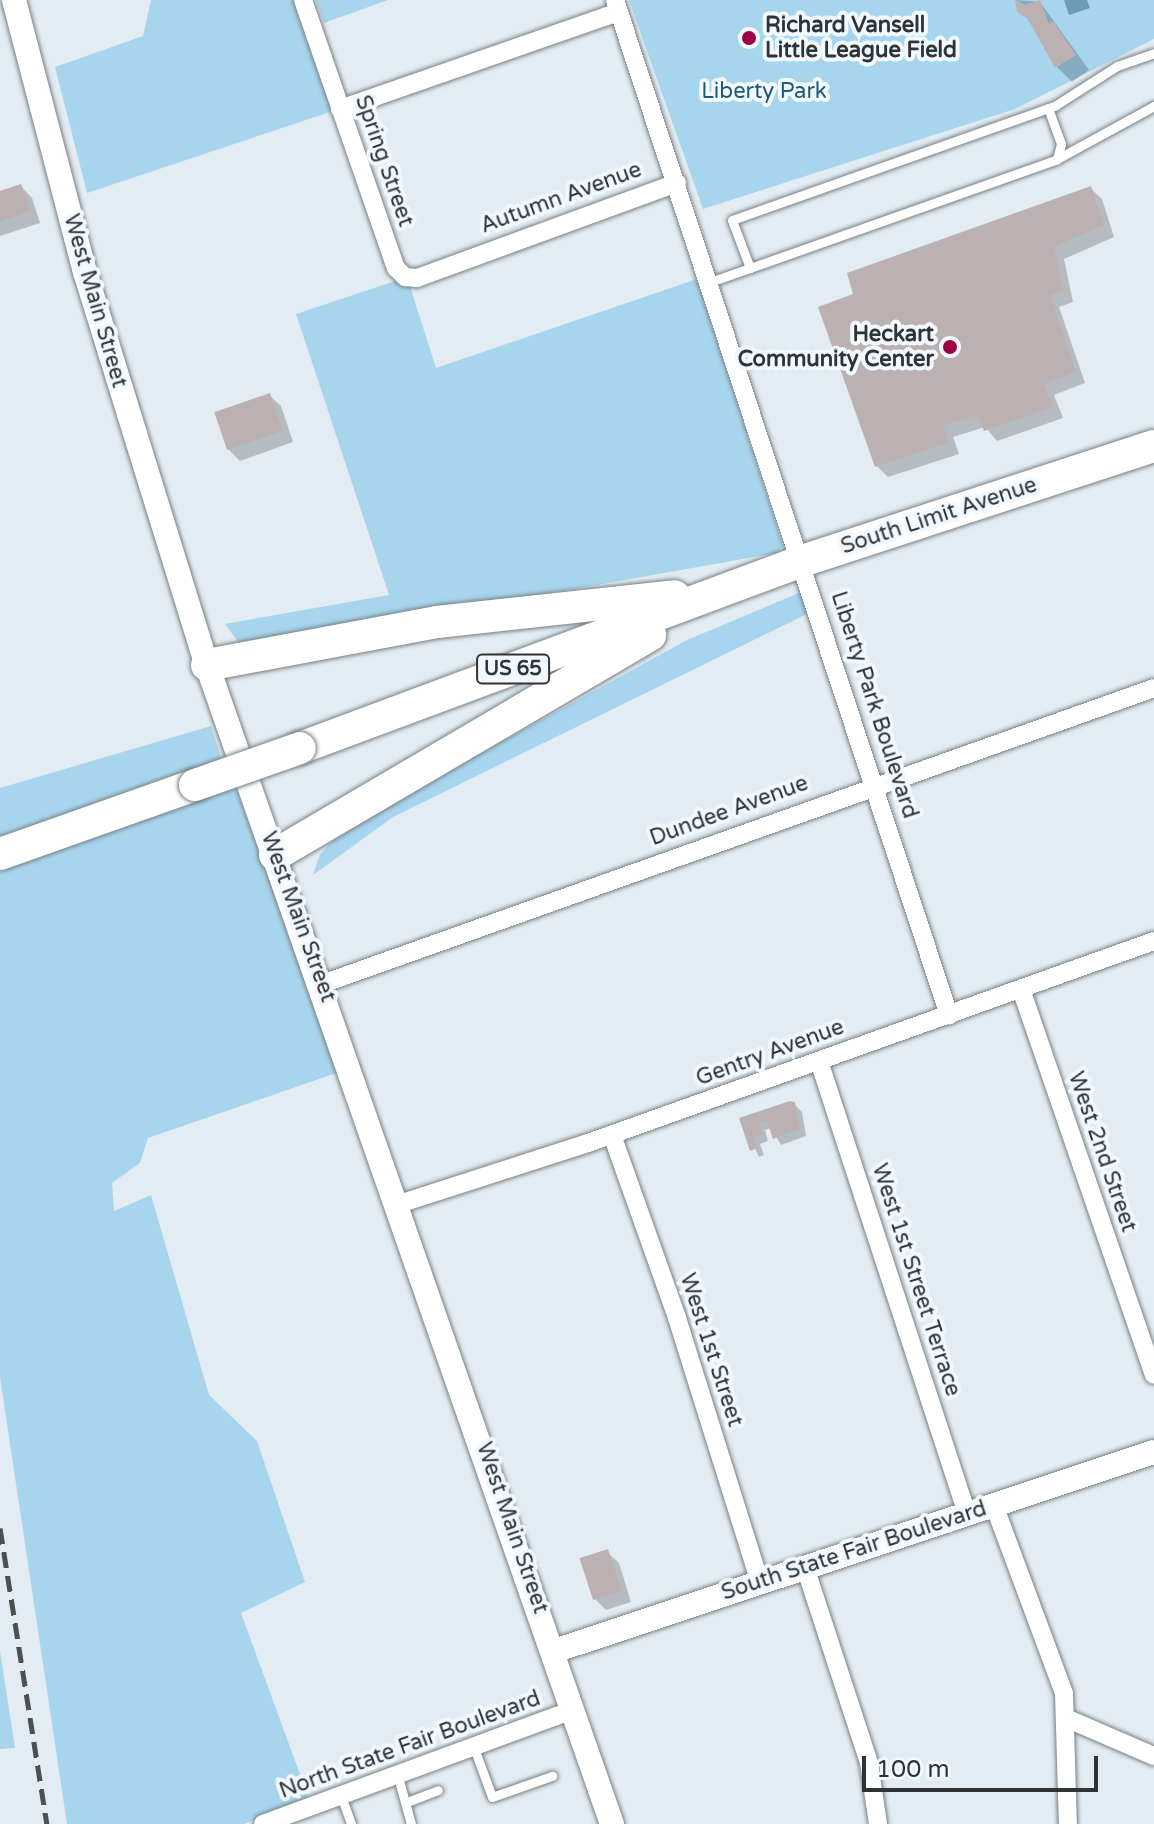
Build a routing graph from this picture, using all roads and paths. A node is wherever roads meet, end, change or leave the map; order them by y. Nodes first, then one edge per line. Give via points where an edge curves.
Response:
1 (14, 0) edge
2 (303, 0) edge
3 (617, 6) edge
4 (1154, 53) edge
5 (1154, 106) edge
6 (1048, 108) junction
7 (340, 109) junction
8 (1057, 159) junction
9 (677, 183) junction
10 (462, 260) joint
11 (750, 268) junction
12 (710, 282) junction
13 (1154, 446) edge
14 (802, 561) junction
15 (726, 591) junction
16 (207, 665) junction
17 (1154, 688) edge
18 (875, 784) junction
19 (8, 851) edge
20 (275, 855) junction
21 (1154, 941) edge
22 (322, 984) junction
23 (1021, 989) junction
24 (949, 1015) junction
25 (819, 1061) junction
26 (612, 1135) junction
27 (399, 1204) junction
28 (1154, 1375) edge
29 (1154, 1452) edge
30 (994, 1505) junction
31 (967, 1514) junction
32 (805, 1567) junction
33 (760, 1583) junction
34 (554, 1651) junction
35 (573, 1710) junction
36 (1066, 1718) junction
37 (474, 1748) junction
38 (1154, 1756) edge
39 (552, 1776) dead end
40 (398, 1777) junction
41 (438, 1790) dead end
42 (341, 1796) junction
43 (407, 1802) junction
44 (263, 1824) edge
45 (351, 1824) edge
46 (411, 1824) edge
47 (612, 1824) edge
48 (878, 1824) edge
49 (1068, 1824) edge

1 - 16 main road, West Main Street via 85,272
2 - 7 street, Spring Street
3 - 7 street
3 - 9 street, Liberty Park Boulevard
4 - 6 lane via 1117,66
5 - 8 lane
6 - 8 lane via 1061,144
6 - 11 lane via 732,220
7 - 10 street, Spring Street via 399,273 417,278
8 - 11 lane
9 - 10 street, Autumn Avenue
9 - 12 street, Liberty Park Boulevard
11 - 12 lane
12 - 14 street, Liberty Park Boulevard
13 - 14 highway, South Limit Avenue / US 65
14 - 15 highway, South Limit Avenue / US 65
14 - 18 street, Liberty Park Boulevard
15 - 16 highway via 437,622
15 - 19 highway, US 65, bridge
15 - 20 highway
16 - 20 main road, West Main Street
17 - 18 street, Dundee Avenue
18 - 22 street, Dundee Avenue
18 - 24 street, Liberty Park Boulevard
20 - 22 main road, West Main Street
21 - 23 street, Gentry Avenue
22 - 27 main road, West Main Street
23 - 24 street, Gentry Avenue
23 - 28 street, West 2nd Street
24 - 25 street, Gentry Avenue
25 - 26 street, Gentry Avenue
25 - 31 street, West 1st Street Terrace
26 - 27 street, Gentry Avenue
26 - 33 street, West 1st Street via 677,1318
27 - 34 main road, West Main Street
29 - 30 main road, South State Fair Boulevard
30 - 31 main road, South State Fair Boulevard
30 - 36 street via 1051,1651
31 - 32 main road, South State Fair Boulevard
32 - 33 main road, South State Fair Boulevard
32 - 48 street via 869,1763
33 - 34 main road, South State Fair Boulevard
34 - 35 main road, West Main Street
35 - 37 street, North State Fair Boulevard
35 - 47 main road, West Main Street
36 - 38 street
36 - 49 street
37 - 39 lane via 492,1797
37 - 40 street, North State Fair Boulevard
40 - 42 street, North State Fair Boulevard
40 - 43 lane
41 - 43 lane
42 - 44 street, North State Fair Boulevard
42 - 45 lane
43 - 46 lane

